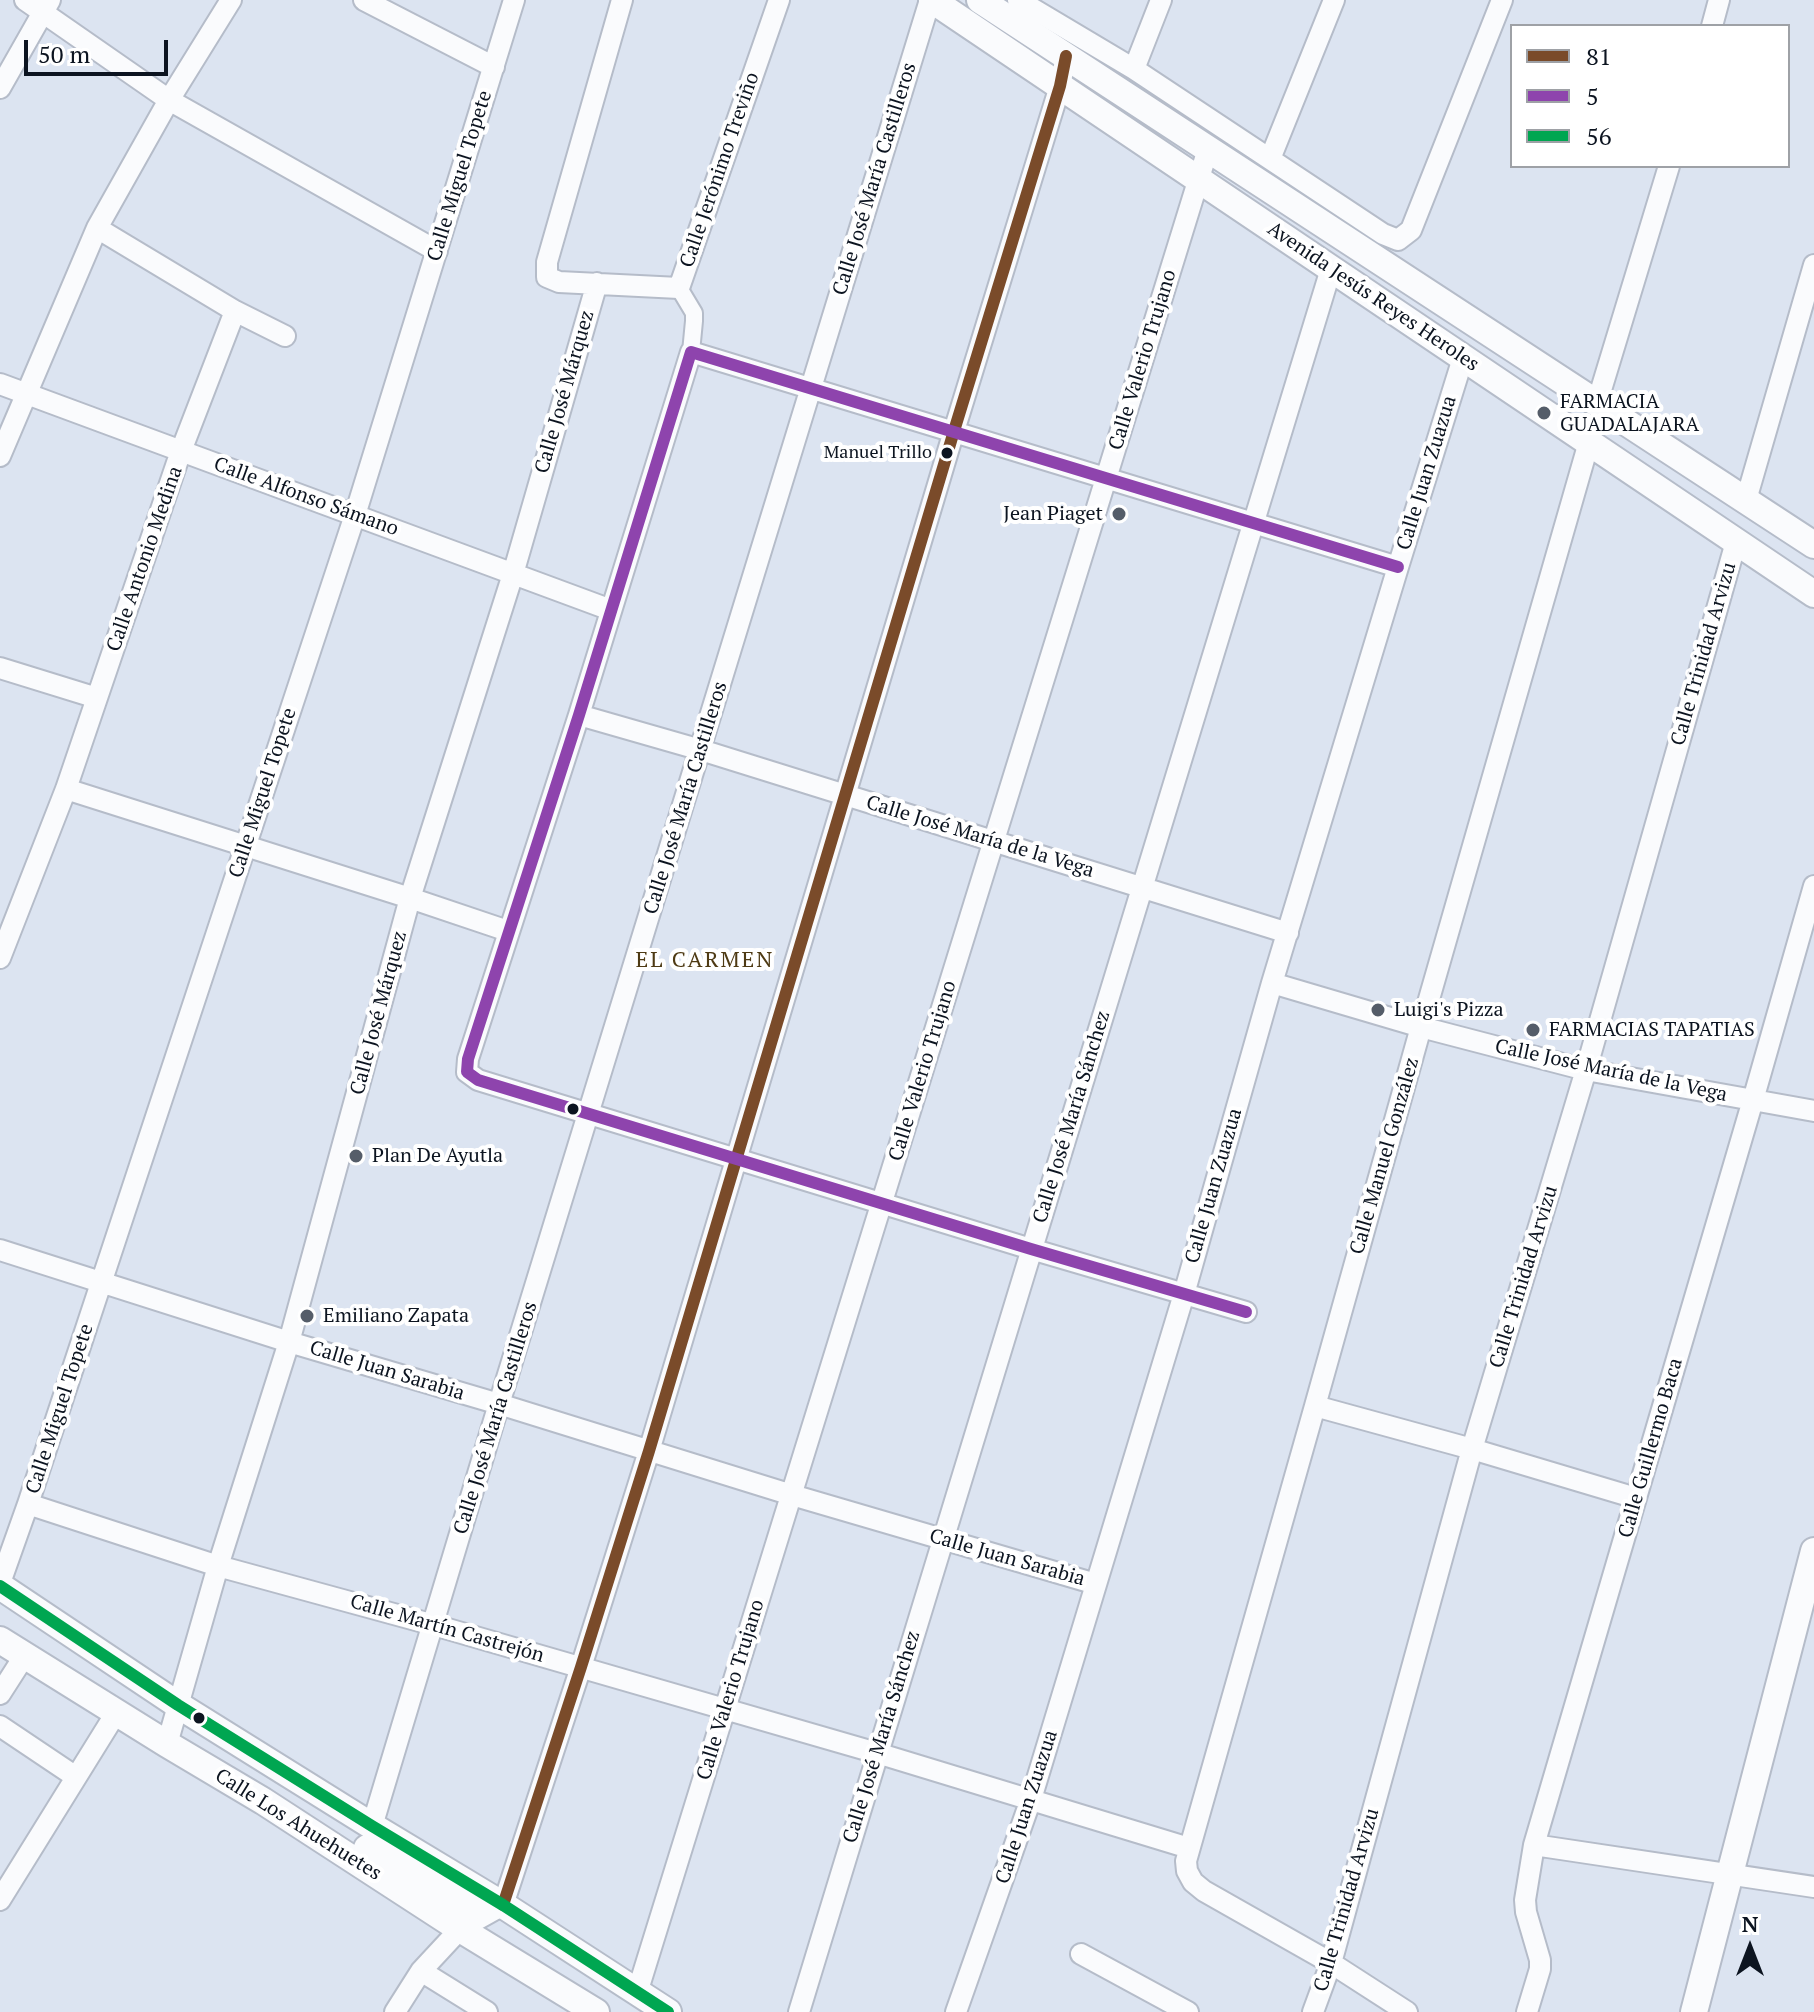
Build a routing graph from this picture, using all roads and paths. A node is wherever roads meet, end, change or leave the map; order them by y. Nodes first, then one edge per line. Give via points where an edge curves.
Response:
1 (231, 0) edge
2 (364, 0) edge
3 (514, 0) edge
4 (622, 0) edge
5 (779, 0) edge
6 (931, 0) edge
7 (980, 0) edge
8 (1018, 0) edge
9 (1161, 0) edge
10 (1334, 0) edge
11 (1502, 0) edge
12 (1719, 0) edge
13 (39, 4) edge
14 (1713, 24) edge
15 (1066, 56) junction
16 (494, 67) junction
17 (1134, 69) junction
18 (1060, 86) junction
19 (0, 88) edge
20 (169, 100) junction
21 (1208, 149) junction
22 (1270, 159) junction
23 (1668, 168) edge
24 (1199, 179) junction
25 (97, 228) junction
26 (437, 251) junction
27 (1814, 265) edge
28 (1331, 269) junction
29 (597, 283) junction
30 (679, 288) junction
31 (235, 311) junction
32 (285, 336) dead end
33 (691, 352) junction
34 (1463, 358) junction
35 (0, 384) edge
36 (810, 387) junction
37 (25, 394) junction
38 (1597, 403) junction
39 (954, 431) junction
40 (1589, 442) junction
41 (181, 451) junction
42 (0, 456) edge
43 (1107, 478) junction
44 (1746, 500) junction
45 (355, 515) junction
46 (1253, 523) junction
47 (1736, 542) junction
48 (1814, 545) edge
49 (1398, 567) junction
50 (513, 574) junction
51 (1814, 594) edge
52 (611, 610) junction
53 (0, 668) edge
54 (97, 698) junction
55 (579, 715) junction
56 (701, 750) junction
57 (66, 789) junction
58 (845, 795) junction
59 (994, 841) junction
60 (246, 845) junction
61 (1814, 886) edge
62 (1142, 887) junction
63 (410, 898) junction
64 (508, 931) junction
65 (1288, 933) junction
66 (0, 958) edge
67 (1272, 983) junction
68 (1421, 1027) junction
69 (1586, 1070) junction
70 (1753, 1100) junction
71 (1814, 1111) edge
72 (588, 1114) junction
73 (735, 1159) junction
74 (882, 1204) junction
75 (1031, 1249) junction
76 (0, 1250) edge
77 (101, 1282) junction
78 (1184, 1294) junction
79 (1246, 1312) dead end
80 (289, 1342) junction
81 (499, 1404) junction
82 (1315, 1406) junction
83 (1472, 1449) junction
84 (649, 1451) junction
85 (792, 1495) junction
86 (1636, 1498) junction
87 (28, 1504) junction
88 (943, 1539) junction
89 (1814, 1551) edge
90 (218, 1566) junction
91 (1096, 1584) junction
92 (0, 1585) edge
93 (434, 1625) junction
94 (0, 1640) edge
95 (25, 1655) junction
96 (581, 1667) junction
97 (0, 1694) edge
98 (178, 1705) junction
99 (725, 1709) junction
100 (116, 1713) junction
101 (0, 1726) edge
102 (167, 1744) junction
103 (877, 1753) junction
104 (76, 1777) junction
105 (1031, 1799) junction
106 (263, 1801) junction
107 (372, 1826) junction
108 (1534, 1845) junction
109 (1189, 1848) junction
110 (1730, 1874) junction
111 (1814, 1887) edge
112 (0, 1900) edge
113 (503, 1905) junction
114 (460, 1929) junction
115 (1081, 1954) dead end
116 (1331, 1963) junction
117 (421, 1971) junction
118 (637, 1993) junction
119 (395, 2012) edge
120 (487, 2012) edge
121 (596, 2012) edge
122 (668, 2012) edge
123 (799, 2012) edge
124 (956, 2012) edge
125 (1188, 2012) edge
126 (1313, 2012) edge
127 (1407, 2012) edge
128 (1527, 2012) edge
129 (1694, 2012) edge

1 - 20 street
2 - 16 street
3 - 16 street, Calle Miguel Topete
4 - 29 street via 547,262 547,277
5 - 30 street, Calle Jerónimo Treviño
6 - 18 street, Avenida Jesús Reyes Heroles
6 - 36 street, Calle José María Castilleros
7 - 15 street, Avenida Jesús Reyes Heroles
8 - 17 street
9 - 17 street
10 - 22 street
11 - 22 street via 1411,230 1398,240
12 - 14 street
13 - 19 street
13 - 20 street
15 - 18 street
15 - 21 street, Avenida Jesús Reyes Heroles
16 - 26 street, Calle Miguel Topete
17 - 22 street
18 - 24 street, Avenida Jesús Reyes Heroles
18 - 39 street
20 - 25 street
20 - 26 street
21 - 24 street, Calle Valerio Trujano
21 - 38 street, Avenida Jesús Reyes Heroles
23 - 38 street
24 - 28 street, Avenida Jesús Reyes Heroles
24 - 43 street, Calle Valerio Trujano
25 - 31 street
25 - 37 street
26 - 45 street, Calle Miguel Topete
27 - 44 street
28 - 34 street, Avenida Jesús Reyes Heroles
28 - 46 street, Calle José María Sánchez
29 - 30 street
29 - 50 street, Calle José Márquez
30 - 33 street, Calle Jerónimo Treviño via 694,313
31 - 32 street
31 - 41 street, Calle Antonio Medina
33 - 36 street
33 - 52 street, Calle Jerónimo Treviño
34 - 40 street, Avenida Jesús Reyes Heroles
34 - 49 street, Calle Juan Zuazua
35 - 37 street, Calle Alfonso Sámano
36 - 39 street
36 - 56 street, Calle José María Castilleros
37 - 41 street, Calle Alfonso Sámano
37 - 42 street
38 - 44 street, Avenida Jesús Reyes Heroles
39 - 43 street
39 - 58 street
40 - 47 street, Avenida Jesús Reyes Heroles
40 - 68 street, Calle Manuel González
41 - 45 street, Calle Alfonso Sámano
41 - 54 street, Calle Antonio Medina
43 - 46 street
43 - 59 street, Calle Valerio Trujano
44 - 48 street, Avenida Jesús Reyes Heroles
45 - 50 street, Calle Alfonso Sámano
45 - 60 street, Calle Miguel Topete
46 - 49 street
46 - 62 street, Calle José María Sánchez
47 - 51 street, Avenida Jesús Reyes Heroles
47 - 69 street, Calle Trinidad Arvizu
49 - 65 street, Calle Juan Zuazua
50 - 52 street, Calle Alfonso Sámano
50 - 63 street, Calle José Márquez
52 - 55 street, Calle Jerónimo Treviño
53 - 54 street
54 - 57 street, Calle Antonio Medina
55 - 56 street, Calle José María de la Vega
55 - 64 street, Calle Jerónimo Treviño
56 - 58 street, Calle José María de la Vega
56 - 72 street, Calle José María Castilleros
57 - 60 street
57 - 66 street, Calle Antonio Medina
58 - 59 street, Calle José María de la Vega
58 - 73 street
59 - 62 street, Calle José María de la Vega
59 - 74 street, Calle Valerio Trujano
60 - 63 street
60 - 77 street, Calle Miguel Topete
61 - 70 street, Calle Guillermo Baca
62 - 65 street, Calle José María de la Vega
62 - 75 street, Calle José María Sánchez
63 - 64 street
63 - 80 street, Calle José Márquez
64 - 72 street, Calle Jerónimo Treviño via 467,1072
65 - 67 street, Calle Juan Zuazua
67 - 68 street, Calle José María de la Vega
67 - 78 street, Calle Juan Zuazua
68 - 69 street, Calle José María de la Vega
68 - 82 street, Calle Manuel González
69 - 70 street, Calle José María de la Vega
69 - 83 street, Calle Trinidad Arvizu
70 - 71 street, Calle José María de la Vega
70 - 86 street, Calle Guillermo Baca
72 - 73 street
72 - 81 street, Calle José María Castilleros
73 - 74 street
73 - 84 street
74 - 75 street
74 - 85 street, Calle Valerio Trujano
75 - 78 street
75 - 88 street, Calle José María Sánchez
76 - 77 street, Calle Juan Sarabia
77 - 80 street, Calle Juan Sarabia
77 - 87 street, Calle Miguel Topete
78 - 79 street
78 - 91 street, Calle Juan Zuazua
80 - 81 street, Calle Juan Sarabia
80 - 90 street, Calle José Márquez
81 - 84 street, Calle Juan Sarabia
81 - 93 street, Calle José María Castilleros
82 - 83 street
82 - 109 street, Calle Manuel González
83 - 86 street
83 - 116 street, Calle Trinidad Arvizu
84 - 85 street, Calle Juan Sarabia
84 - 96 street
85 - 88 street, Calle Juan Sarabia
85 - 99 street, Calle Valerio Trujano
86 - 108 street, Calle Guillermo Baca
87 - 90 street, Calle Martín Castrejón
87 - 92 street, Calle Miguel Topete
88 - 91 street, Calle Juan Sarabia
88 - 103 street, Calle José María Sánchez
89 - 110 street
90 - 93 street, Calle Martín Castrejón
90 - 98 street, Calle José Márquez
91 - 105 street, Calle Juan Zuazua
92 - 98 street, Calle Los Ahuehuetes
93 - 96 street, Calle Martín Castrejón
93 - 107 street, Calle José María Castilleros
94 - 95 street, Calle Los Ahuehuetes
95 - 97 street
95 - 100 street, Calle Los Ahuehuetes
96 - 99 street, Calle Martín Castrejón
96 - 113 street
98 - 102 street, Calle José Márquez
98 - 107 street, Calle Los Ahuehuetes
99 - 103 street, Calle Martín Castrejón
99 - 118 street, Calle Valerio Trujano
100 - 102 street, Calle Los Ahuehuetes
100 - 104 street
101 - 104 street
102 - 106 street, Calle Los Ahuehuetes
103 - 105 street, Calle Martín Castrejón
103 - 123 street, Calle José María Sánchez
104 - 112 street
105 - 109 street, Calle Martín Castrejón
105 - 124 street, Calle Juan Zuazua
106 - 113 street via 298,1807 464,1906
106 - 114 street, Calle Los Ahuehuetes
107 - 113 street, Calle Los Ahuehuetes
108 - 110 street
108 - 128 street, Calle Guillermo Baca via 1525,1900 1540,1969
109 - 116 street, Calle Manuel González via 1187,1871 1204,1891
110 - 111 street
110 - 129 street
113 - 114 street
113 - 118 street, Calle Los Ahuehuetes
114 - 117 street
114 - 121 street, Calle Los Ahuehuetes
115 - 125 street
116 - 126 street, Calle Trinidad Arvizu
116 - 127 street
117 - 119 street
117 - 120 street
118 - 122 street, Calle Los Ahuehuetes

